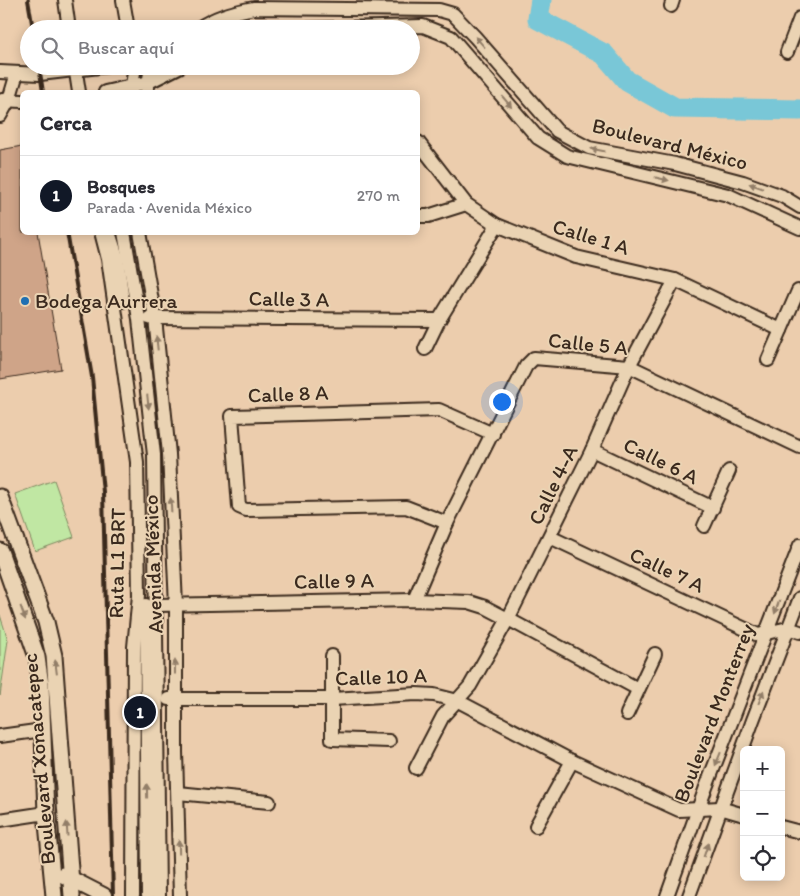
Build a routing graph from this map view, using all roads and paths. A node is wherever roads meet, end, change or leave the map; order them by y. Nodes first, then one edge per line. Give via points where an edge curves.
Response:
1 (65, 0) edge
2 (72, 0) edge
3 (123, 0) edge
4 (800, 18) edge
5 (68, 20) edge
6 (75, 20) edge
7 (126, 20) edge
8 (212, 20) edge
9 (420, 26) edge
10 (787, 52) dead end
11 (0, 72) edge
12 (17, 73) junction
13 (20, 73) edge
14 (79, 75) edge
15 (81, 75) edge
16 (134, 75) edge
17 (167, 75) edge
18 (148, 87) edge
19 (79, 90) edge
20 (85, 90) edge
21 (132, 90) edge
22 (5, 100) edge
23 (20, 101) edge
24 (0, 116) edge
25 (420, 145) edge
26 (466, 204) junction
27 (800, 206) edge
28 (420, 216) edge
29 (497, 225) junction
30 (800, 228) edge
31 (102, 235) edge
32 (110, 235) edge
33 (125, 235) edge
34 (141, 235) edge
35 (675, 280) junction
36 (798, 290) dead end
37 (155, 318) junction
38 (139, 319) junction
39 (438, 320) junction
40 (781, 330) junction
41 (425, 350) dead end
42 (768, 360) dead end
43 (630, 366) junction
44 (493, 434) junction
45 (800, 447) edge
46 (592, 450) junction
47 (729, 471) dead end
48 (0, 496) edge
49 (713, 508) junction
50 (447, 523) junction
51 (704, 526) dead end
52 (550, 537) junction
53 (800, 545) edge
54 (0, 551) edge
55 (800, 598) edge
56 (414, 600) junction
57 (157, 605) junction
58 (176, 605) junction
59 (508, 619) junction
60 (794, 630) edge
61 (767, 633) junction
62 (655, 654) dead end
63 (332, 656) dead end
64 (638, 690) junction
65 (158, 699) junction
66 (175, 699) junction
67 (332, 699) junction
68 (458, 701) junction
69 (627, 714) dead end
70 (43, 730) junction
71 (0, 736) edge
72 (389, 741) dead end
73 (572, 761) junction
74 (416, 768) dead end
75 (178, 794) junction
76 (269, 802) dead end
77 (720, 808) junction
78 (698, 809) junction
79 (46, 813) junction
80 (740, 814) edge
81 (0, 820) edge
82 (536, 826) dead end
83 (785, 828) edge
84 (800, 832) edge
85 (52, 870) junction
86 (70, 878) junction
87 (54, 896) edge
88 (72, 896) edge
89 (104, 896) edge
90 (133, 896) edge
91 (148, 896) edge
92 (159, 896) edge
93 (180, 896) edge
94 (667, 896) edge
95 (690, 896) edge

1 - 5 street
2 - 6 street
3 - 7 street
4 - 10 street
27 -> 8 street, Boulevard México via 743,182 674,164 589,148 557,131 453,14 439,10 254,8
9 -> 30 street, Boulevard México via 452,37 538,138 567,156 728,195
11 - 12 street
12 - 13 street
12 - 22 street
14 - 19 street
15 - 20 street
16 - 21 street
17 - 18 street
18 - 21 street
22 - 23 street
22 - 24 street
25 - 26 street, Calle 1 A
26 - 28 street
26 - 29 street, Calle 1 A
29 - 35 street, Calle 1 A via 576,257
29 - 39 street
31 - 90 street, Ruta L1 BRT via 108,259 136,462 139,595 134,648
91 -> 32 street, Ruta L1 BRT via 144,461 117,257
33 - 38 street, Avenida México
34 - 37 street, Avenida México
35 - 40 street, Calle 1 A
35 - 43 street, Calle 4-A
36 - 40 street
37 - 38 street, Calle 3 A
37 - 39 street, Calle 3 A
58 -> 37 street, Avenida México via 168,454
38 -> 57 street, Avenida México via 154,455
39 - 41 street
40 - 42 street
43 - 44 street, Calle 5 A via 534,358 526,366
43 - 45 street, Calle 5 A
43 - 46 street, Calle 4-A
44 - 50 street, Calle 5 A
44 - 50 street, Calle 8 A via 439,410 232,416 239,507 246,510 406,506
46 - 49 street, Calle 6 A
46 - 52 street, Calle 4-A
47 - 49 street
86 -> 48 main road, Boulevard Xonacatepec via 54,656 46,622
49 - 51 street
50 - 56 street, Calle 5 A
52 - 59 street, Calle 4-A
52 - 61 street, Calle 7 A via 758,635
53 -> 61 street, Boulevard Monterrey
54 -> 70 main road, Boulevard Xonacatepec via 37,657
55 - 60 street, Boulevard Monterrey
56 - 58 street, Calle 9 A
56 - 59 street, Calle 9 A via 470,602
57 - 58 street, Calle 9 A
57 - 65 street, Avenida México
66 -> 58 street, Avenida México
59 - 64 street, Calle 9 A
59 - 68 street, Calle 4-A
60 - 61 street
77 -> 60 street, Boulevard Monterrey
61 -> 78 street, Boulevard Monterrey
62 - 64 street
63 - 67 street
64 - 69 street
65 - 66 street, Calle 10 A
65 - 92 street, Avenida México
66 - 67 street, Calle 10 A
66 - 75 street, Avenida México
67 - 68 street, Calle 10 A via 416,694
67 - 72 street via 332,739
68 - 73 street, Calle 10 A
68 - 74 street, Calle 4-A via 443,716
70 - 71 street
70 - 79 main road, Boulevard Xonacatepec
73 - 78 street, Calle 10 A via 679,810
73 - 82 street
75 - 76 street
93 -> 75 street, Avenida México
77 - 78 street, Calle 10 A
77 - 80 street, Calle 10 A
95 -> 77 street, Boulevard Monterrey
78 - 94 street, Boulevard Monterrey
79 - 81 street
79 - 85 main road, Boulevard Xonacatepec
83 - 84 street
85 - 86 main road, Boulevard Xonacatepec
85 - 87 main road
86 - 88 main road
86 - 89 main road, Boulevard Xonacatepec

